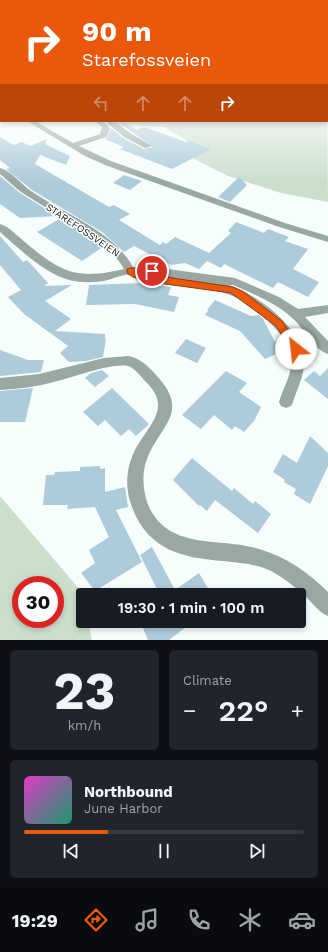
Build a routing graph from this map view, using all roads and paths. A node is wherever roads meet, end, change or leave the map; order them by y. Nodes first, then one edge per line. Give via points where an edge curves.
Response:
1 (33, 123) edge
2 (101, 123) edge
3 (112, 123) edge
4 (73, 145) junction
5 (148, 146) dead end
6 (0, 170) edge
7 (0, 227) edge
8 (328, 239) edge
9 (130, 271) junction
10 (328, 309) edge
11 (296, 314) junction
12 (328, 349) edge
13 (0, 384) edge
14 (286, 402) dead end
15 (328, 606) edge

1 - 4 street
2 - 4 street via 106,130 103,134
3 - 5 street via 127,135
4 - 8 street via 139,175
6 - 9 street, STAREFOSSVEIEN via 31,195 111,247 125,259
7 - 9 street via 45,265 74,278 93,278
9 - 11 street via 152,271 235,282 275,300
9 - 14 street via 144,278 233,290 270,316 286,332 296,349 297,369
10 - 11 street
11 - 12 street via 309,332
13 - 15 street via 44,379 103,364 123,361 135,363 159,387 165,408 136,466 136,494 143,516 157,533 182,546 257,557 279,566 300,579

